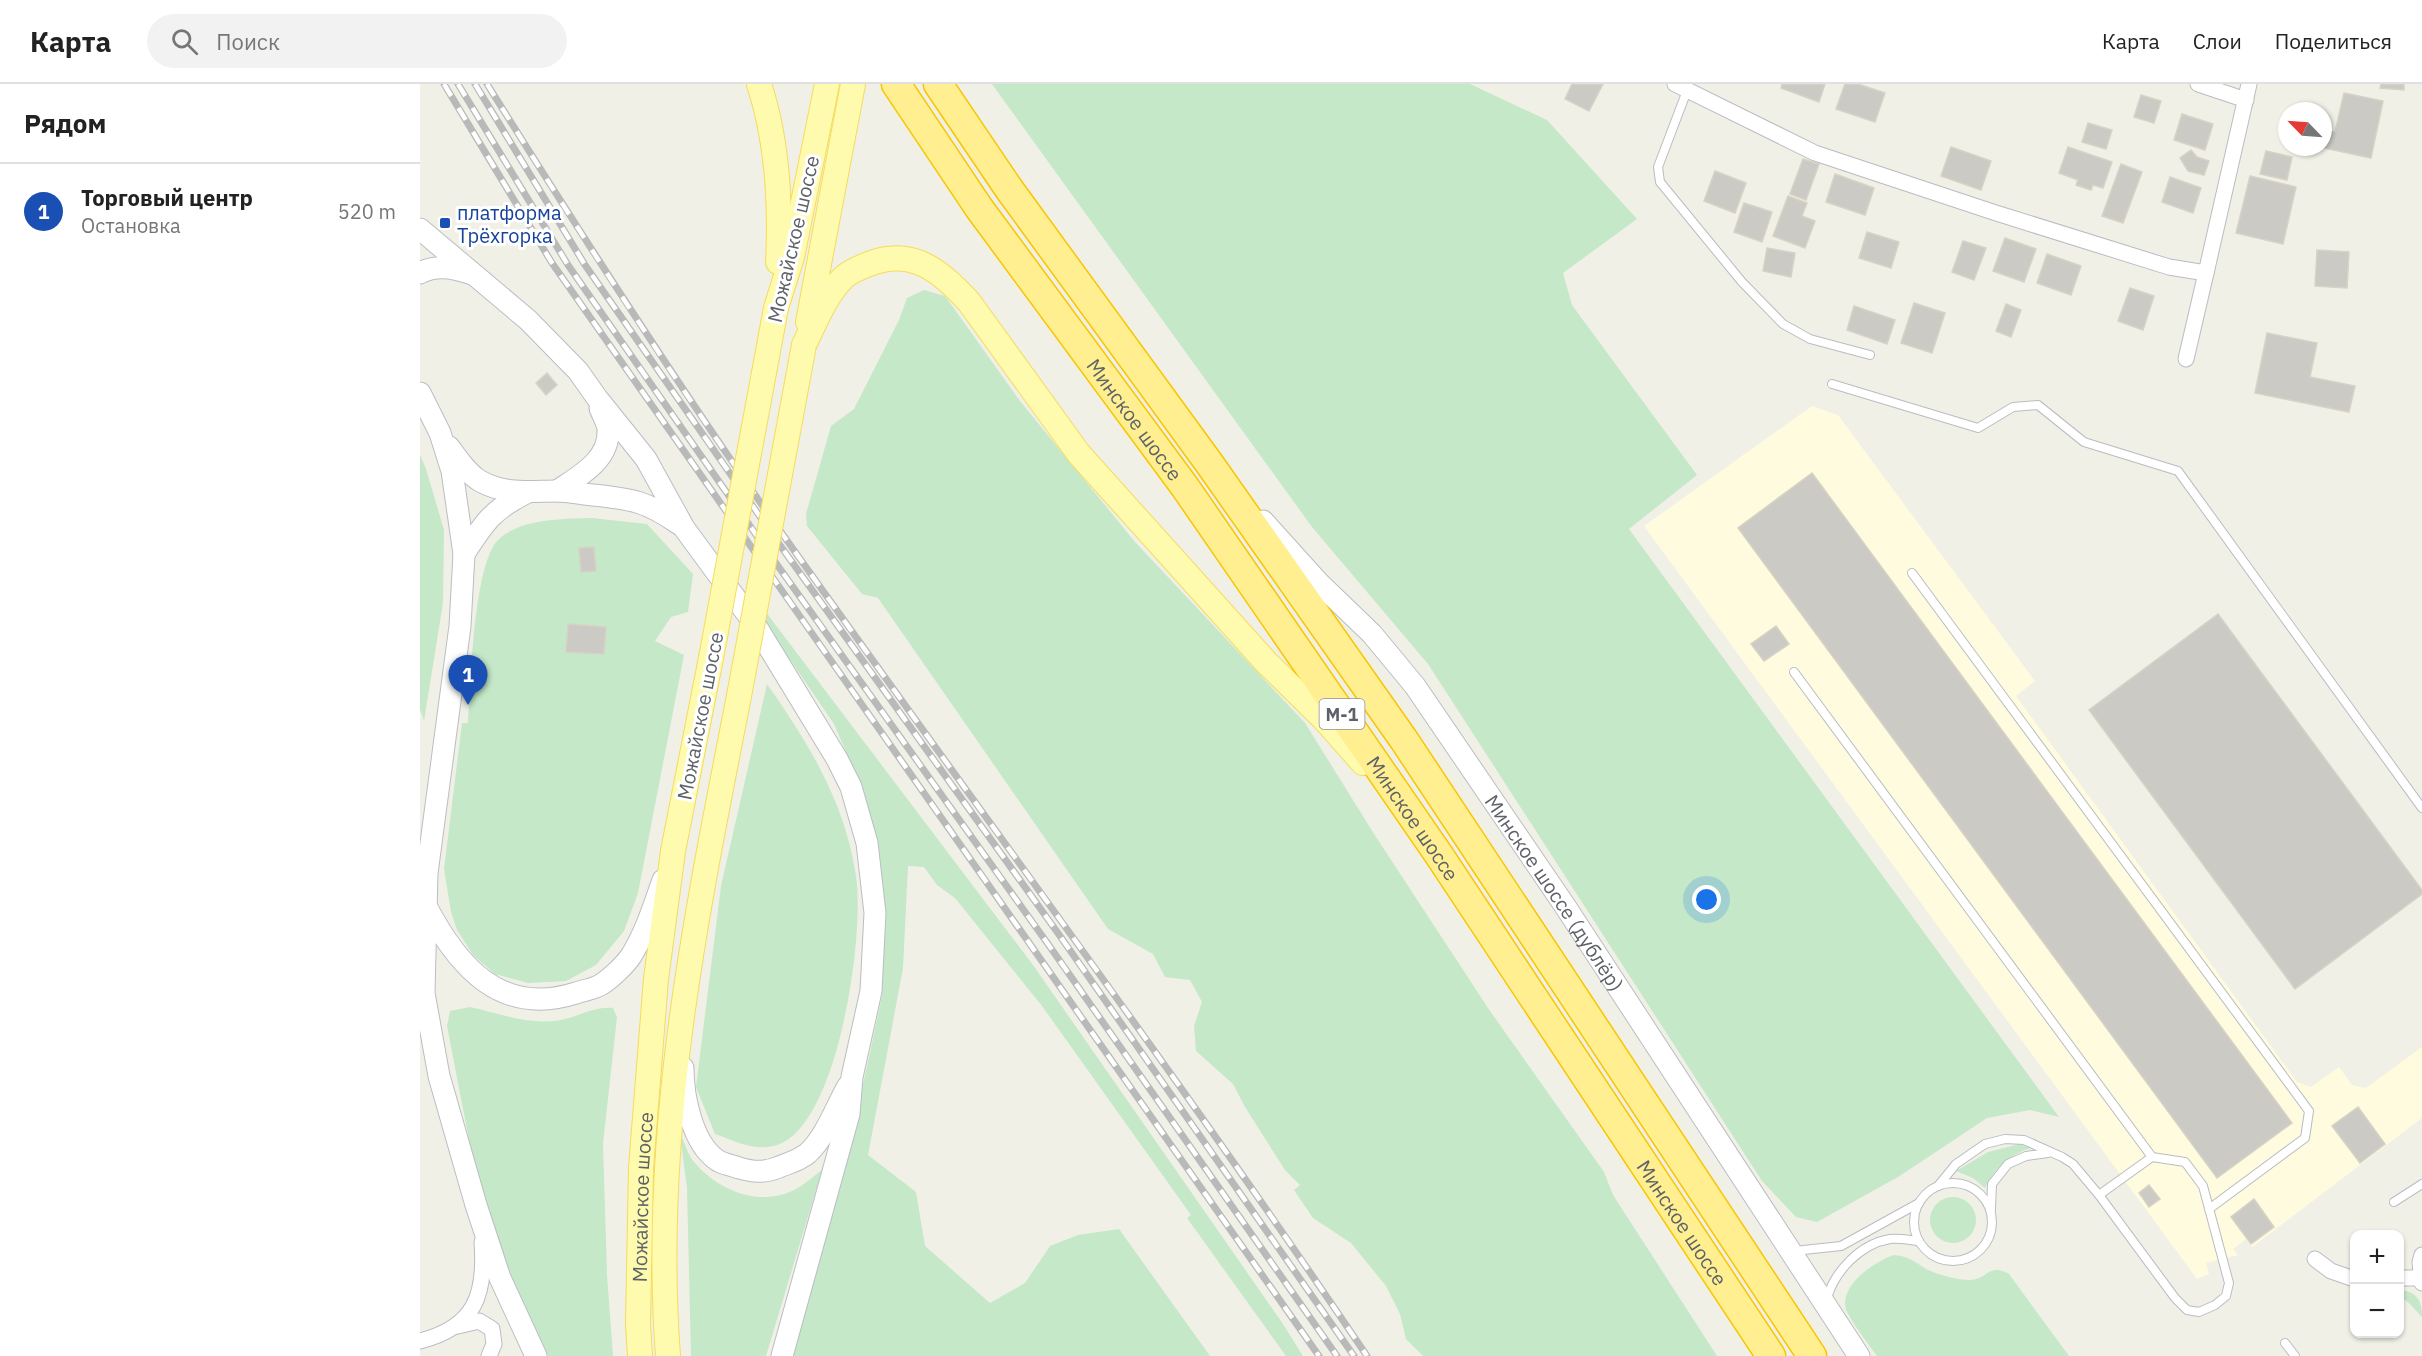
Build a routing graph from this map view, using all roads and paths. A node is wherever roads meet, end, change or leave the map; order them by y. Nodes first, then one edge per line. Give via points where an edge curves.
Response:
1 (759, 84) edge
2 (827, 84) edge
3 (853, 84) edge
4 (896, 84) edge
5 (938, 84) edge
6 (2198, 84) edge
7 (2249, 84) edge
8 (1684, 86) edge
9 (2246, 100) junction
10 (420, 229) edge
11 (420, 273) edge
12 (2206, 273) junction
13 (479, 276) junction
14 (776, 308) junction
15 (804, 345) junction
16 (1870, 356) dead end
17 (2186, 358) dead end
18 (1832, 384) dead end
19 (420, 393) edge
20 (597, 398) junction
21 (440, 433) junction
22 (1209, 463) junction
23 (557, 491) junction
24 (526, 493) junction
25 (684, 528) junction
26 (464, 554) junction
27 (1912, 573) dead end
28 (1794, 672) dead end
29 (2422, 808) edge
30 (674, 851) junction
31 (1439, 855) junction
32 (424, 903) junction
33 (682, 1002) junction
34 (852, 1077) junction
35 (2050, 1153) junction
36 (2152, 1157) junction
37 (2422, 1184) edge
38 (1938, 1186) junction
39 (2099, 1195) junction
40 (2394, 1202) dead end
41 (1919, 1203) junction
42 (2209, 1209) junction
43 (1990, 1212) junction
44 (481, 1218) junction
45 (1918, 1241) junction
46 (1790, 1251) junction
47 (2422, 1255) edge
48 (2315, 1259) dead end
49 (2350, 1277) edge
50 (2404, 1279) edge
51 (2421, 1281) edge
52 (1825, 1306) junction
53 (456, 1326) junction
54 (420, 1341) edge
55 (2285, 1343) dead end
56 (489, 1356) edge
57 (536, 1356) edge
58 (640, 1356) edge
59 (668, 1356) edge
60 (782, 1356) edge
61 (1772, 1356) edge
62 (1812, 1356) edge
63 (1859, 1356) edge
64 (2295, 1356) edge

1 - 14 main road via 778,171
2 - 14 main road, Можайское шоссе via 792,257
3 - 15 main road, Можайское шоссе
4 - 31 highway, Минское шоссе / М-1 via 979,208 1185,488
5 - 22 highway, Минское шоссе / М-1 via 1009,189
6 - 9 street
7 - 9 street
8 - 12 street via 1815,153 2159,264
8 - 16 lane via 1658,166 1660,182 1742,282 1783,324 1810,339
9 - 12 street
10 - 13 street
11 - 13 street via 446,268
12 - 17 street
13 - 20 street via 578,371
14 - 30 main road, Можайское шоссе, bridge
15 - 31 main road via 844,277 882,258 906,258 927,265 952,283 1079,454 1265,661 1325,720
15 - 33 main road, Можайское шоссе, bridge
18 - 29 lane via 1978,428 2013,407 2038,405 2084,441 2178,471
19 - 21 street
20 - 23 street via 608,430 602,456
20 - 25 street via 646,459
21 - 24 street via 462,465 479,480
21 - 26 street via 452,471
22 - 46 street, Минское шоссе (дублёр) via 1318,582 1372,634 1415,686 1565,906
22 - 62 highway, Минское шоссе / М-1 via 1404,740
23 - 24 street
23 - 25 street via 636,500 658,509
24 - 26 street via 485,521
25 - 34 street via 756,626 819,726 854,798 867,843 875,913 871,991
26 - 32 street via 460,626
27 - 42 lane via 2309,1111 2305,1138
28 - 36 lane
30 - 32 street via 648,924 630,957 601,985 558,999 533,1000 483,981 455,955
30 - 58 main road, Можайское шоссе via 656,980 645,1103 638,1247
31 - 61 highway, Минское шоссе / М-1
32 - 44 street via 424,993 439,1076
33 - 34 street via 683,1087 691,1119 704,1146 717,1161 752,1172 766,1172 801,1159 819,1138
33 - 59 main road, Можайское шоссе via 668,1130
34 - 60 street via 849,1114
35 - 38 lane via 2024,1140 1985,1144 1956,1164
35 - 39 lane via 2073,1164
35 - 43 lane via 2026,1156 2008,1164 1992,1184
36 - 39 lane
36 - 42 lane via 2185,1162 2203,1186
37 - 40 lane
38 - 41 lane
38 - 43 lane via 1951,1183 1976,1191
39 - 42 lane via 2175,1298 2187,1310 2199,1312 2226,1296 2229,1283
41 - 45 lane via 1914,1215
41 - 46 lane via 1841,1246
43 - 45 lane via 1992,1225 1983,1248 1961,1261 1936,1258
44 - 53 street via 482,1285 468,1315
44 - 57 street via 500,1278
45 - 52 lane via 1890,1239 1867,1248 1846,1264 1832,1282
46 - 52 street, Минское шоссе (дублёр)
47 - 51 street
48 - 49 street via 2331,1271
50 - 51 street
52 - 63 street, Минское шоссе (дублёр)
53 - 54 street
53 - 56 street via 479,1321 492,1329 494,1344
55 - 64 lane

